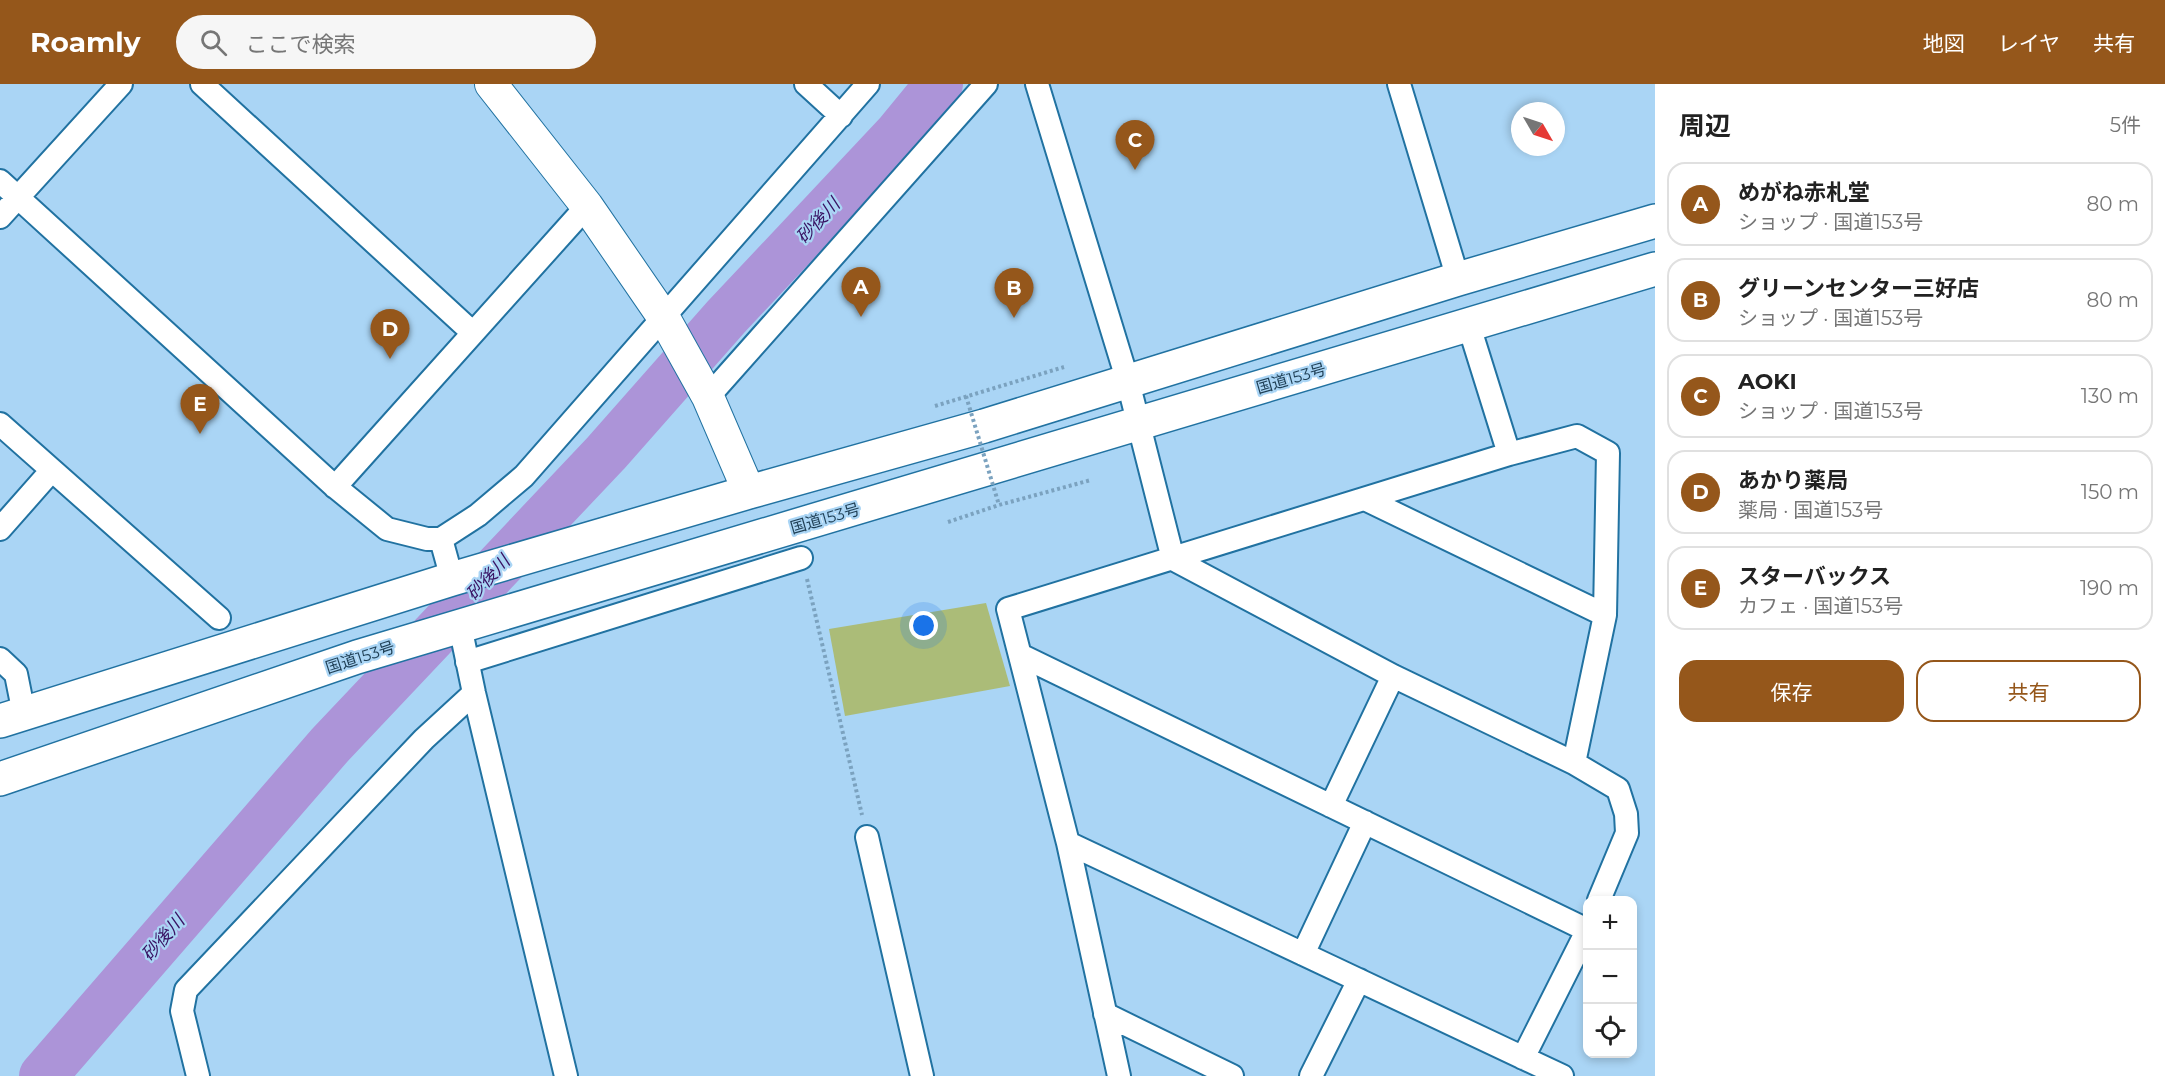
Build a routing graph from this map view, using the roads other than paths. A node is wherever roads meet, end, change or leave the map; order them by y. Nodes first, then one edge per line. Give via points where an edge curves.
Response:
1 (121, 84) edge
2 (202, 84) edge
3 (491, 84) edge
4 (806, 84) edge
5 (868, 84) edge
6 (986, 84) edge
7 (1037, 84) edge
8 (1399, 84) edge
9 (841, 116) junction
10 (0, 181) edge
11 (18, 197) junction
12 (587, 206) junction
13 (0, 217) edge
14 (1655, 221) edge
15 (1655, 269) edge
16 (1458, 279) junction
17 (664, 318) junction
18 (1469, 326) junction
19 (473, 333) junction
20 (1128, 382) junction
21 (708, 397) junction
22 (1139, 422) junction
23 (0, 424) edge
24 (1509, 454) junction
25 (52, 470) junction
26 (335, 487) junction
27 (749, 492) junction
28 (1365, 499) junction
29 (0, 529) edge
30 (441, 539) junction
31 (801, 558) road end
32 (1173, 558) junction
33 (452, 579) junction
34 (1605, 615) junction
35 (219, 618) dead end
36 (460, 626) junction
37 (1020, 655) junction
38 (0, 659) edge
39 (467, 662) junction
40 (1393, 676) junction
41 (474, 693) junction
42 (12, 718) edge
43 (1574, 763) junction
44 (0, 779) edge
45 (1331, 806) junction
46 (1365, 822) junction
47 (867, 837) road end
48 (1068, 843) junction
49 (1601, 896) edge
50 (1583, 928) edge
51 (1583, 938) edge
52 (1304, 954) junction
53 (1359, 980) junction
54 (1105, 1014) junction
55 (1523, 1058) junction
56 (198, 1076) edge
57 (566, 1076) edge
58 (922, 1076) edge
59 (1119, 1076) edge
60 (1232, 1076) edge
61 (1311, 1076) edge
62 (1562, 1076) edge

1 - 11 street
2 - 19 street
3 - 12 street
4 - 9 street
5 - 9 street
6 - 21 street
7 - 20 street
8 - 16 street
9 - 17 street
10 - 11 street
11 - 13 street
11 - 26 street
12 - 17 street
12 - 19 street
14 - 16 highway
15 - 18 highway, 国道153号
16 - 20 highway
17 - 21 street
17 - 30 street via 524,477
18 - 22 highway, 国道153号
18 - 24 street
19 - 26 street
20 - 22 street
20 - 27 highway
21 - 27 street
22 - 32 street
22 - 36 highway, 国道153号
23 - 25 street
24 - 28 street
24 - 34 street via 1577,436 1608,453
25 - 29 street
25 - 35 street
26 - 30 street via 387,529
27 - 33 highway
28 - 32 street
28 - 34 street
30 - 33 street
31 - 39 street
32 - 37 street via 1008,609
32 - 40 street
33 - 42 highway
34 - 43 street
36 - 39 street
36 - 44 highway, 国道153号 via 357,657
37 - 45 street
37 - 48 street
38 - 42 street via 16,674
39 - 41 street
40 - 43 street
40 - 45 street
41 - 56 street via 424,739 186,990 182,1011
41 - 57 street
43 - 49 street via 1618,789 1626,814 1627,833
45 - 46 street
46 - 50 street
46 - 52 street
47 - 58 street
48 - 52 street
48 - 54 street
51 - 55 street
52 - 53 street
53 - 55 street
53 - 61 street
54 - 59 street
54 - 60 street
55 - 62 street

